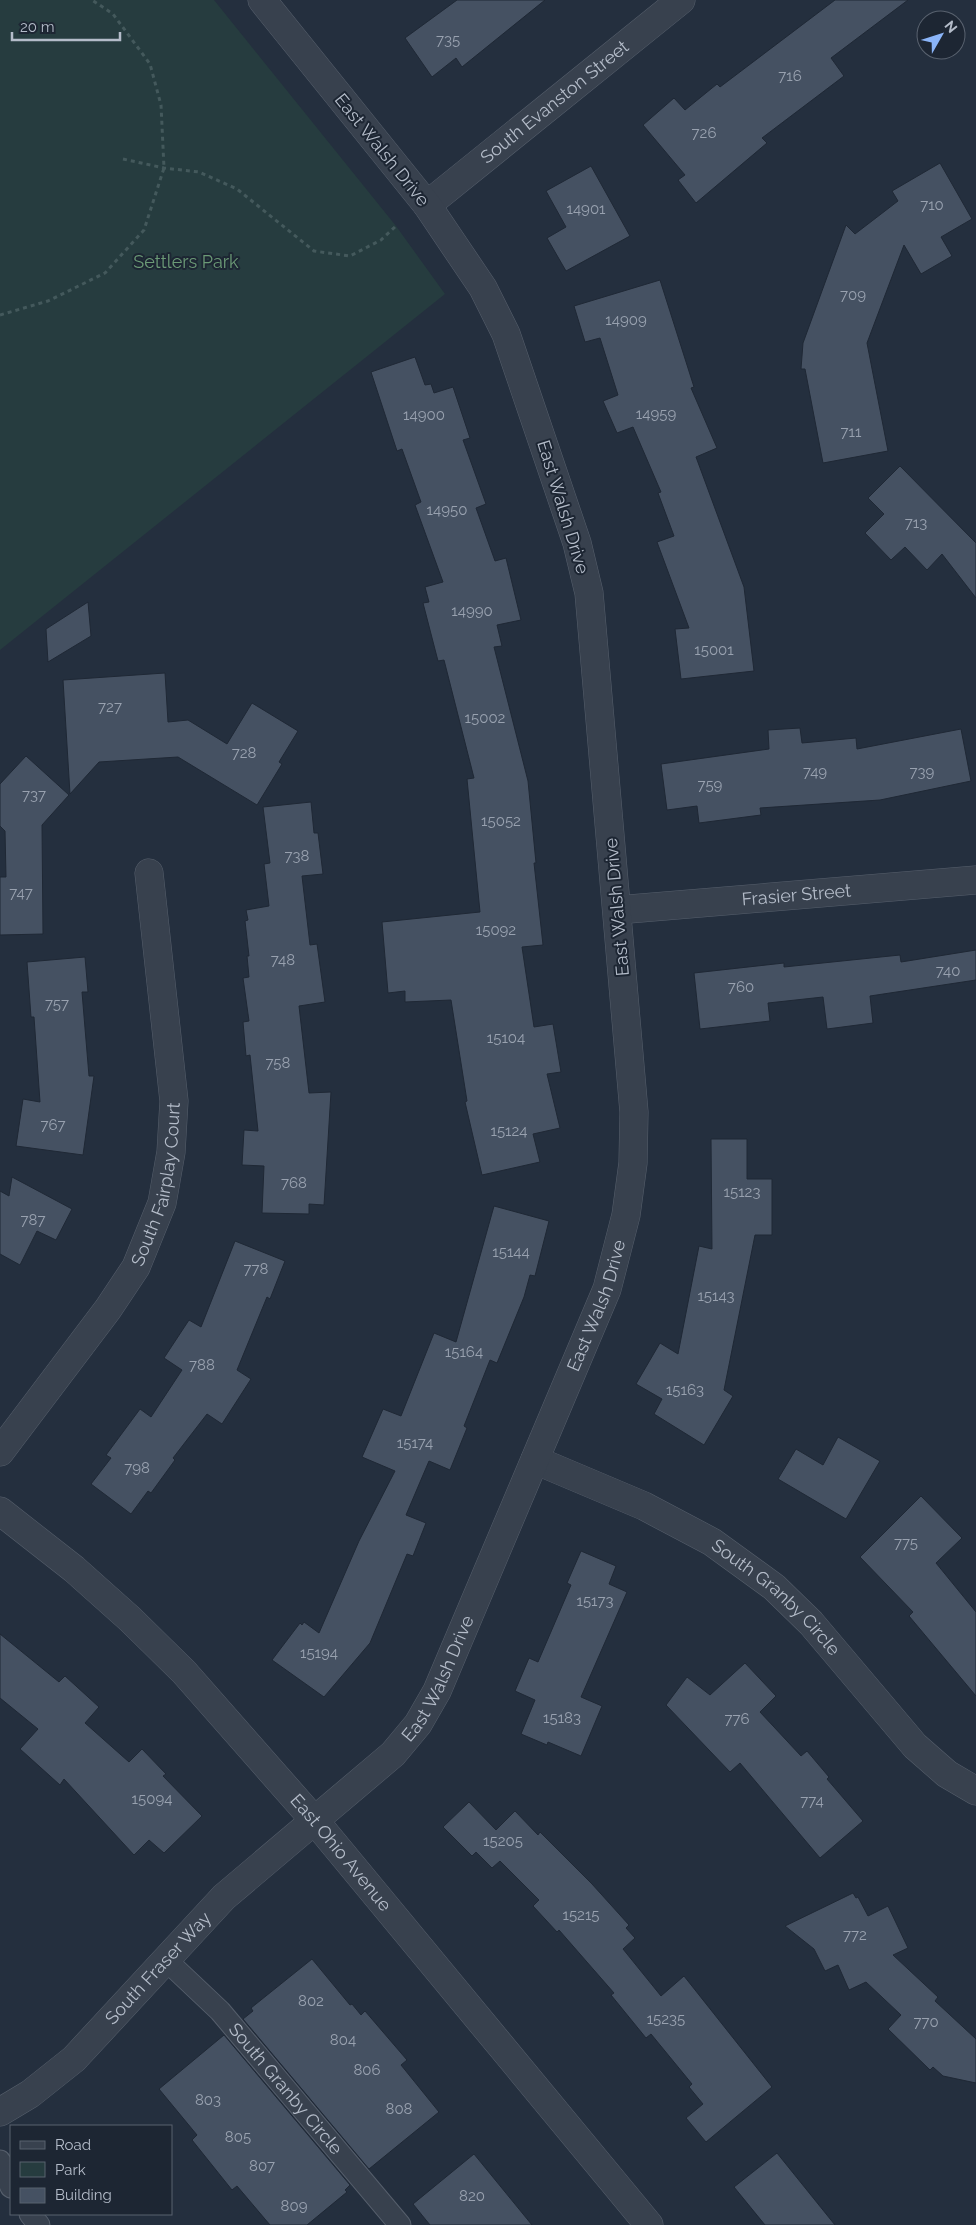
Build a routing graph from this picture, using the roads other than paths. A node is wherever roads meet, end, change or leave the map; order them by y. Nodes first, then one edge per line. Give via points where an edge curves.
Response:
1 (262, 0) edge
2 (681, 0) edge
3 (428, 205) junction
4 (149, 873) dead end
5 (976, 880) edge
6 (617, 910) junction
7 (0, 1452) edge
8 (535, 1460) junction
9 (0, 1511) edge
10 (976, 1791) edge
11 (315, 1821) junction
12 (166, 1960) junction
13 (0, 2112) edge
14 (0, 2161) edge
15 (10, 2185) edge
16 (31, 2215) edge
17 (39, 2225) edge
18 (400, 2225) edge
19 (649, 2225) edge

1 - 3 street, East Walsh Drive
2 - 3 street, South Evanston Street
3 - 6 street, East Walsh Drive via 483,288 506,334 577,542 589,593
4 - 7 street, South Fairplay Court via 174,1101 171,1152 162,1203 136,1267
5 - 6 street, Frasier Street
6 - 8 street, East Walsh Drive via 634,1112 633,1164 626,1215 607,1289
8 - 10 street, South Granby Circle via 644,1506 712,1542 774,1587 811,1623 914,1746 946,1774
8 - 11 street, East Walsh Drive via 437,1691 418,1724 393,1754
9 - 11 street, East Ohio Avenue via 130,1618 184,1672
11 - 12 street, South Fraser Way via 224,1897
11 - 19 street, East Ohio Avenue
12 - 13 street, South Fraser Way via 74,2058 30,2094
12 - 18 lane, South Granby Circle via 220,2011
14 - 15 lane
16 - 17 lane

